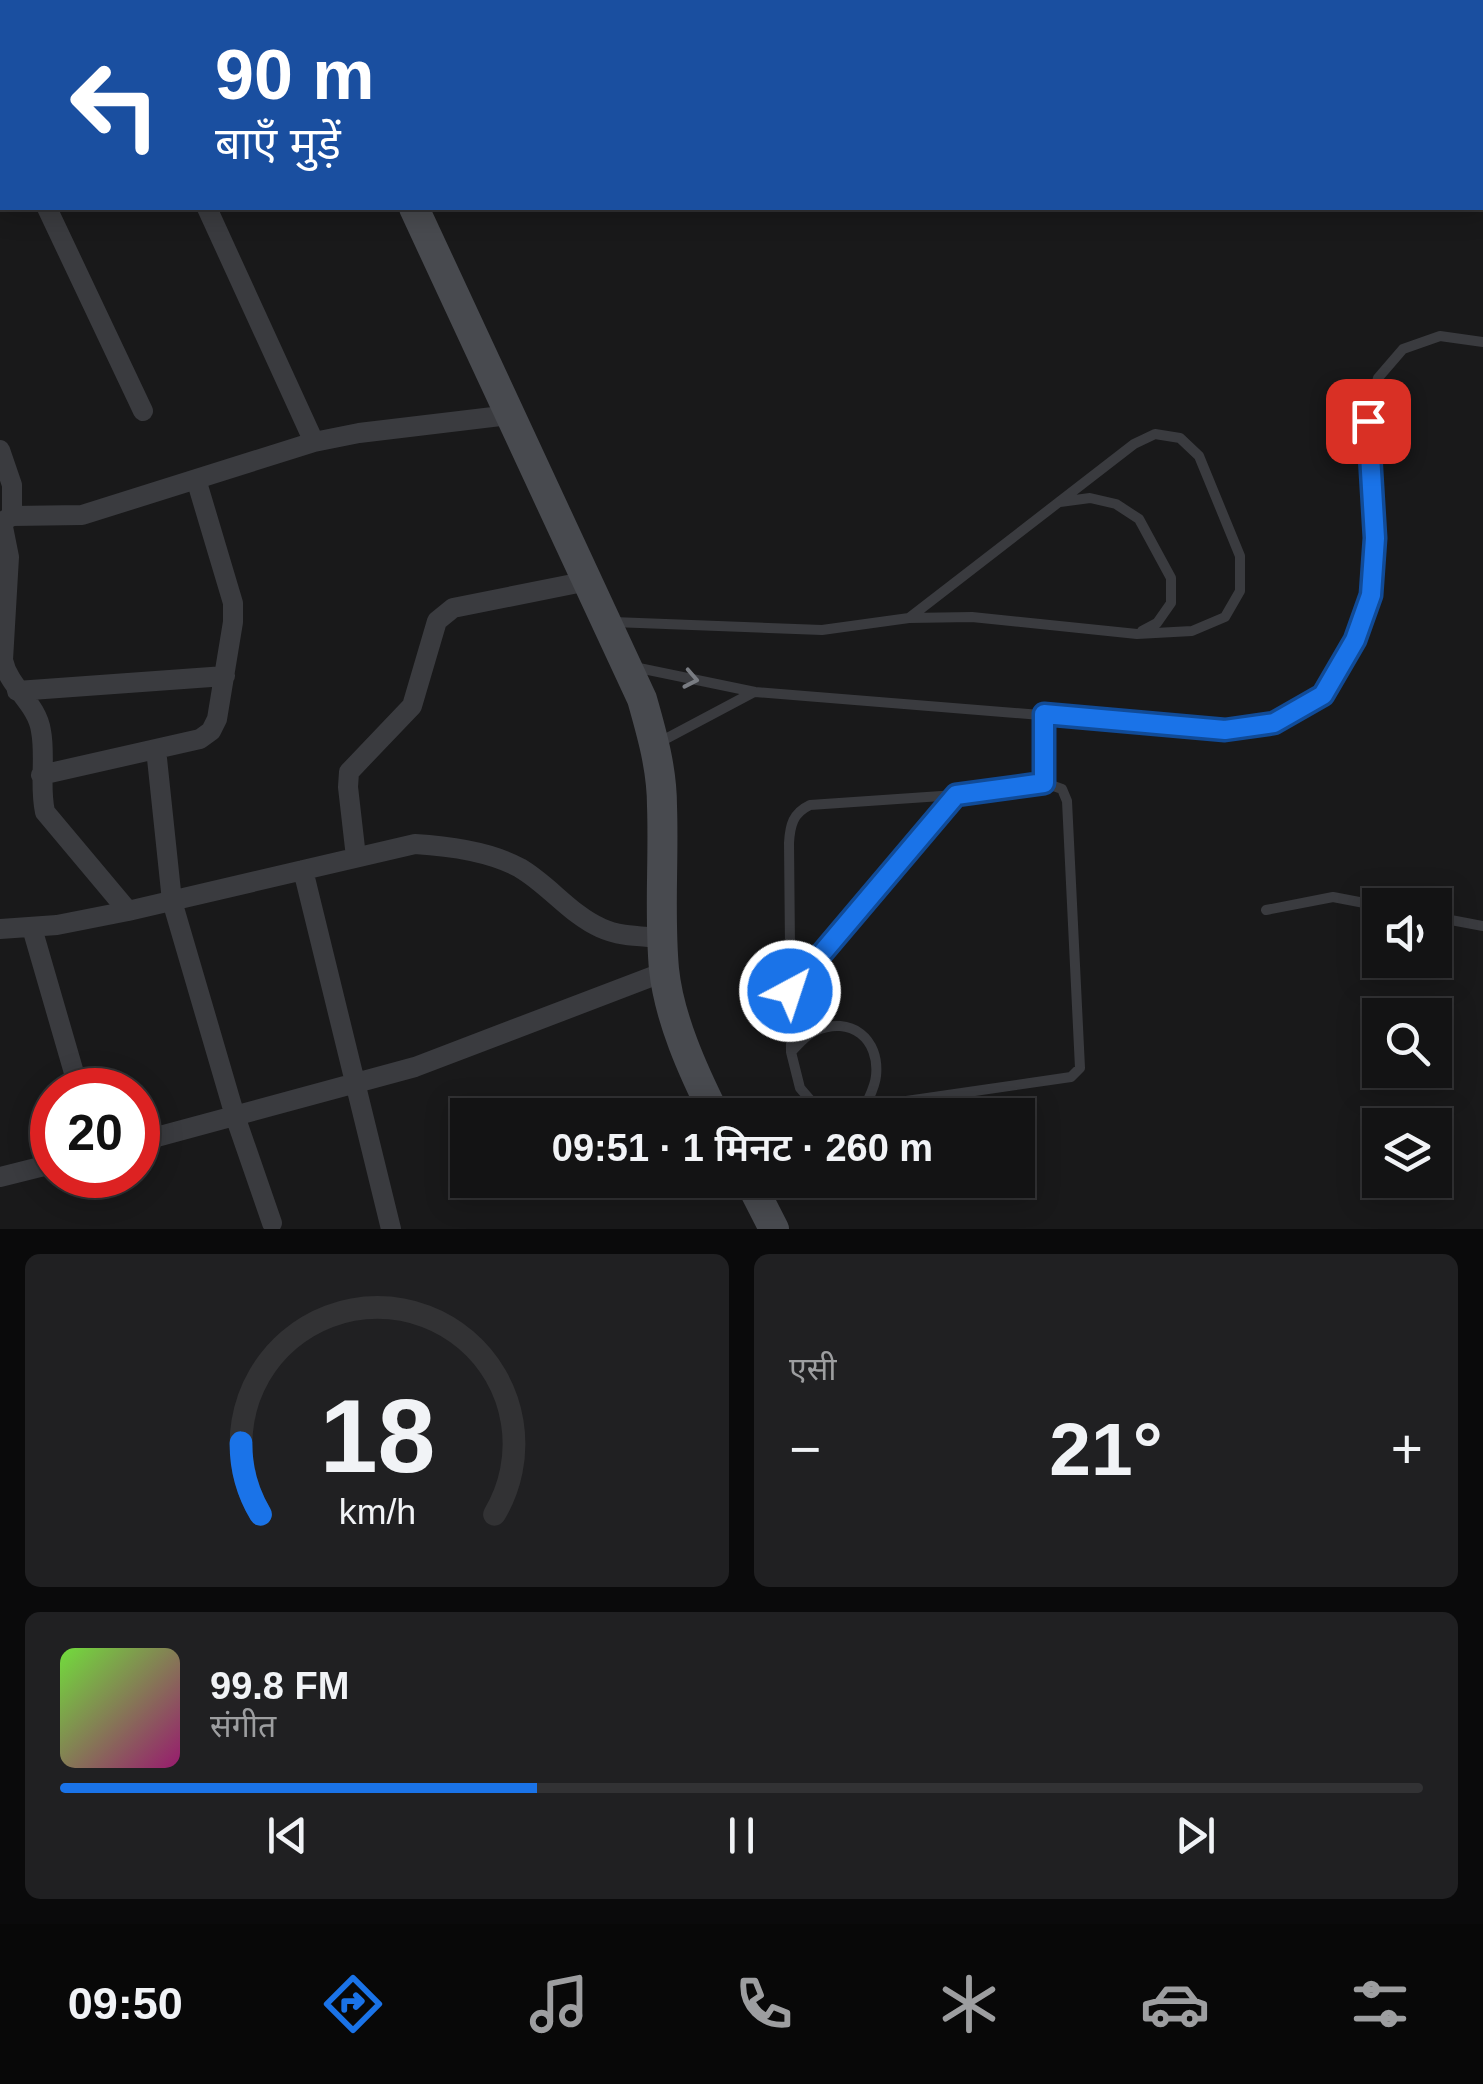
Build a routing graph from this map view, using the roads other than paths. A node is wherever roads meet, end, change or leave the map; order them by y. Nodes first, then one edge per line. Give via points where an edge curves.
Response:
1 (48, 210) edge
2 (208, 210) edge
3 (415, 210) edge
4 (1483, 342) edge
5 (143, 410) dead end
6 (510, 414) junction
7 (314, 442) junction
8 (0, 450) edge
9 (196, 479) junction
10 (1059, 502) junction
11 (12, 516) junction
12 (4, 575) edge
13 (588, 581) junction
14 (910, 618) junction
15 (607, 622) junction
16 (1137, 634) junction
17 (628, 666) junction
18 (225, 676) junction
19 (17, 691) junction
20 (755, 692) junction
21 (1044, 714) junction
22 (655, 744) junction
23 (156, 749) junction
24 (41, 775) junction
25 (1044, 783) junction
26 (956, 795) junction
27 (356, 857) junction
28 (303, 870) junction
29 (172, 902) junction
30 (1362, 902) edge
31 (1266, 910) dead end
32 (128, 911) junction
33 (1452, 920) edge
34 (1483, 926) edge
35 (32, 928) junction
36 (0, 929) edge
37 (662, 938) junction
38 (664, 972) junction
39 (790, 991) junction
40 (791, 1052) junction
41 (72, 1068) edge
42 (353, 1085) junction
43 (708, 1098) edge
44 (809, 1098) edge
45 (869, 1098) edge
46 (927, 1098) edge
47 (235, 1116) junction
48 (160, 1136) edge
49 (30, 1170) edge
50 (0, 1177) edge
51 (758, 1198) edge
52 (272, 1223) dead end
53 (391, 1229) edge
54 (774, 1229) edge

1 - 5 street
2 - 7 street
3 - 6 street
4 - 21 lane via 1440,336 1404,349 1378,378 1368,421 1371,595 1355,640 1323,695 1274,723 1225,730
6 - 7 street
6 - 13 street
7 - 9 street
8 - 11 street via 12,485
9 - 11 street via 82,515
9 - 18 street via 233,603
10 - 14 lane
10 - 16 lane via 1090,498 1139,519 1171,578 1171,591 1157,623
10 - 16 lane via 1156,434 1180,438 1199,456 1240,556 1240,592 1226,617 1192,632
11 - 12 street via 2,522
12 - 19 street via 3,660
13 - 15 street
13 - 27 street via 453,608 437,621 412,706 350,772
14 - 15 lane via 822,630
14 - 16 lane via 972,617
15 - 17 street
17 -> 20 lane
17 - 22 street
18 - 19 street
18 - 23 street via 211,731
19 - 24 street via 42,730
20 - 21 lane
20 - 22 lane
21 - 25 lane
22 - 37 street
23 - 24 street
23 - 29 street
24 - 32 street via 45,812
25 - 26 lane
25 - 46 lane via 1062,788 1066,801 1080,1068 1071,1077
26 - 39 lane
26 - 39 lane via 798,811 790,828
27 - 28 street
27 - 37 street via 415,844 498,859 536,878 601,928
28 - 29 street
28 - 42 street
29 - 32 street
29 - 47 street
30 - 31 lane via 1333,896
32 - 35 street
33 - 34 lane
35 - 36 street
35 - 41 street
37 - 38 street
38 - 42 street
38 - 43 street
39 - 40 lane
40 - 44 lane
40 - 45 lane via 812,1032 837,1025 860,1030 875,1049
42 - 47 street
42 - 53 street
47 - 48 street
47 - 52 street
49 - 50 street
51 - 54 street

